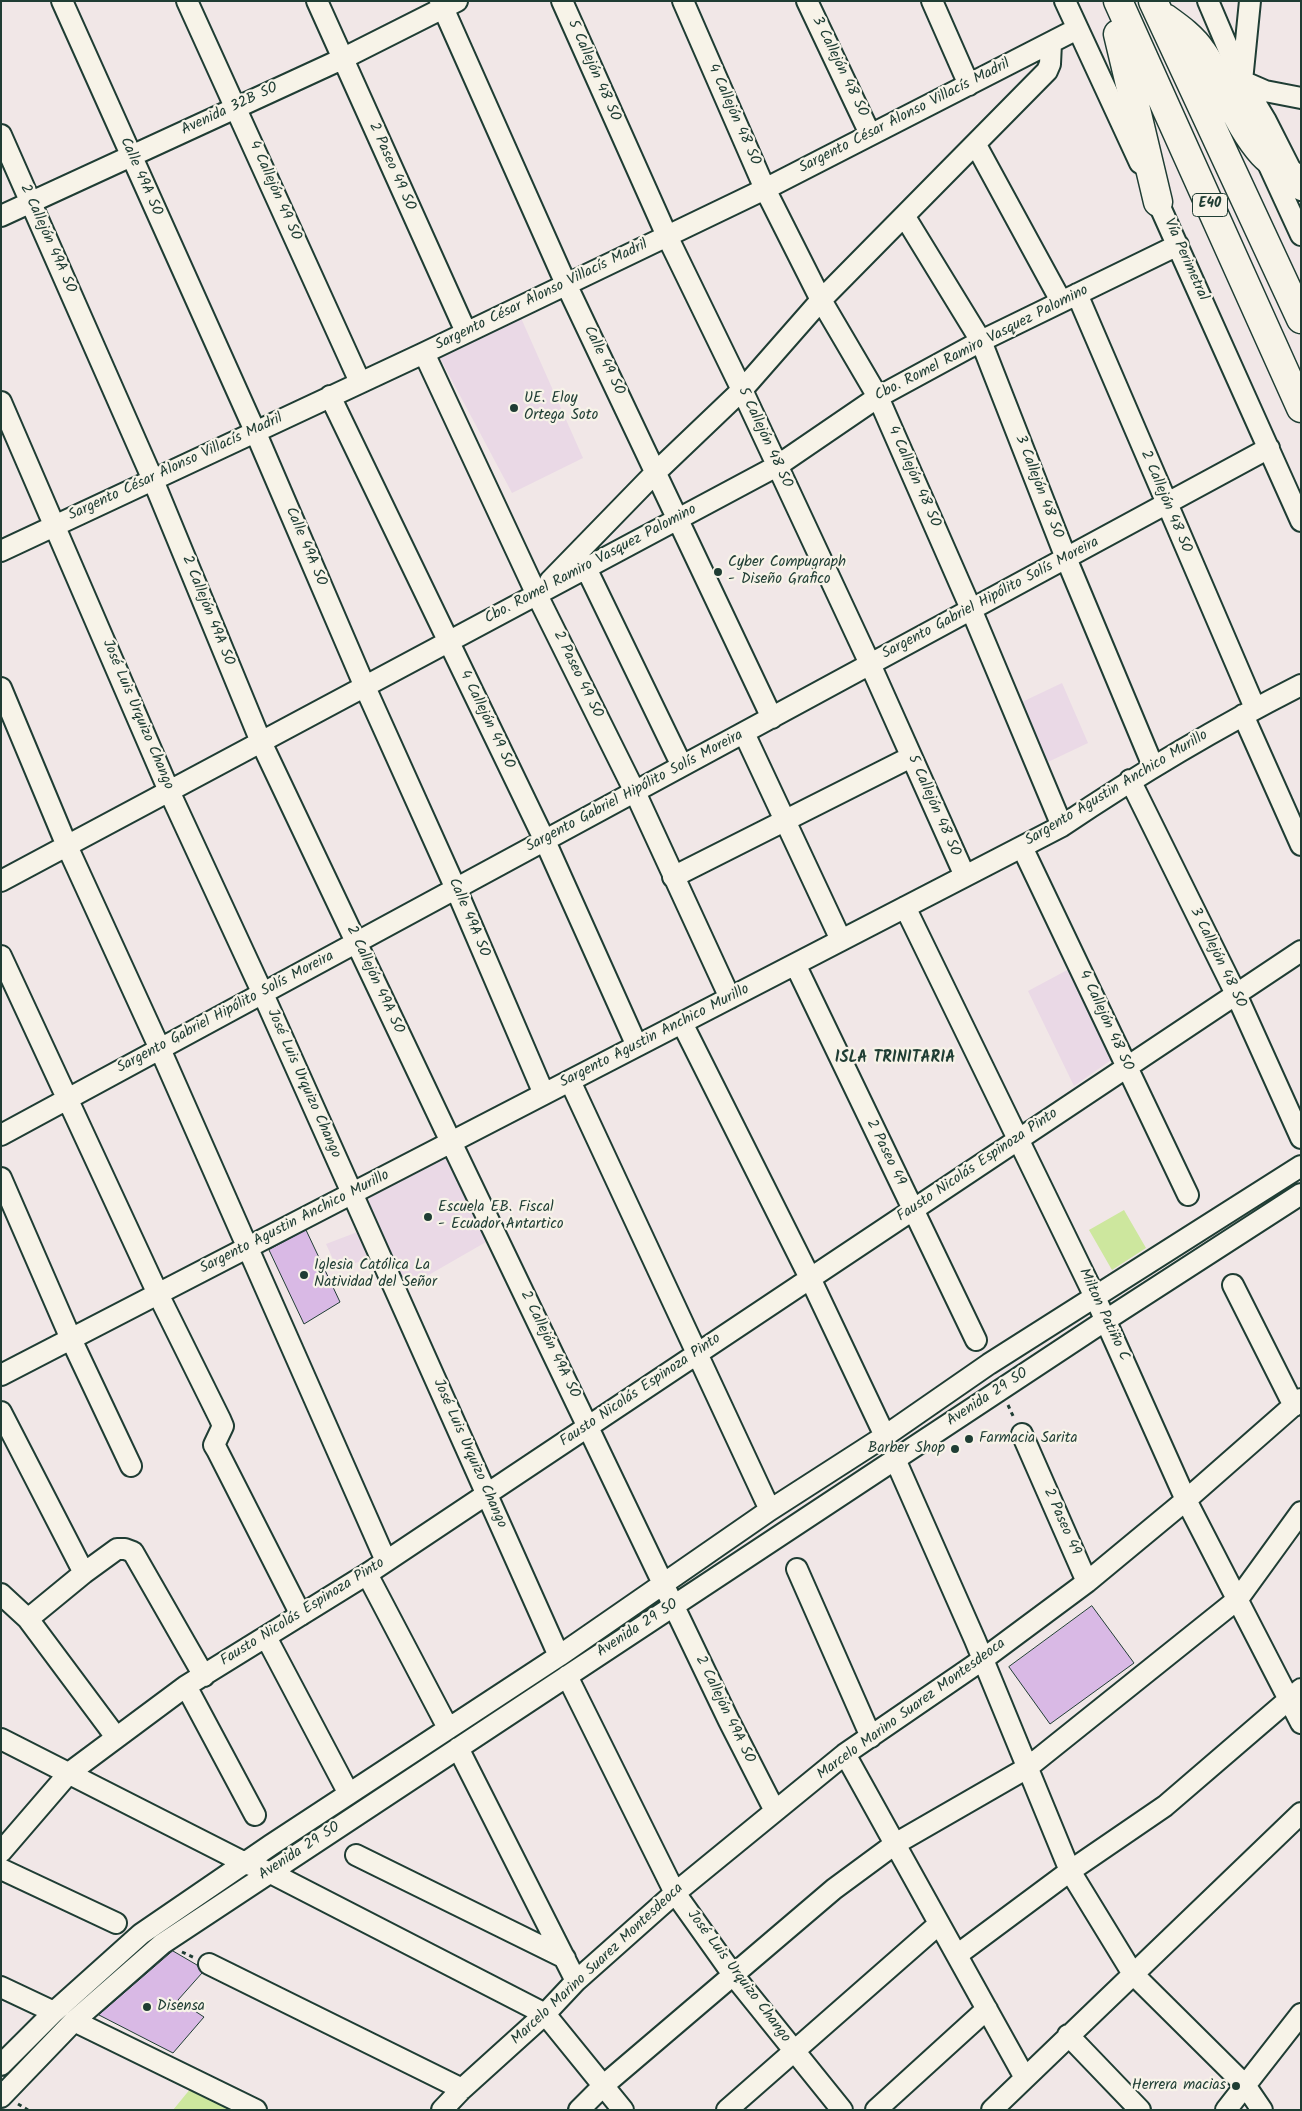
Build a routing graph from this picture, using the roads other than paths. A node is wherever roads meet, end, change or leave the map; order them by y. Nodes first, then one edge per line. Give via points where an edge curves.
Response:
1 (62, 1) edge
2 (187, 1) edge
3 (317, 1) edge
4 (562, 1) edge
5 (683, 1) edge
6 (807, 1) edge
7 (932, 1) edge
8 (1065, 1) edge
9 (1110, 1) edge
10 (1118, 1) edge
11 (1208, 1) edge
12 (1250, 1) edge
13 (447, 4) edge
14 (1156, 8) edge
15 (1077, 29) junction
16 (1051, 43) junction
17 (342, 59) junction
18 (1242, 81) junction
19 (969, 84) junction
20 (1301, 98) edge
21 (236, 107) junction
22 (870, 134) junction
23 (1, 135) edge
24 (976, 145) junction
25 (1264, 155) junction
26 (131, 157) junction
27 (1298, 184) edge
28 (765, 189) junction
29 (31, 202) junction
30 (1158, 202) junction
31 (1, 216) edge
32 (905, 217) junction
33 (1301, 235) edge
34 (667, 236) junction
35 (1178, 245) junction
36 (566, 284) junction
37 (1069, 298) junction
38 (821, 300) junction
39 (1301, 319) edge
40 (466, 332) junction
41 (981, 341) junction
42 (424, 352) junction
43 (360, 382) junction
44 (742, 390) junction
45 (330, 396) junction
46 (878, 397) junction
47 (1, 402) edge
48 (1301, 408) edge
49 (255, 431) junction
50 (1269, 448) junction
51 (777, 466) junction
52 (656, 472) junction
53 (153, 480) junction
54 (1166, 504) junction
55 (678, 519) junction
56 (1301, 521) edge
57 (55, 525) junction
58 (1, 551) edge
59 (1066, 558) junction
60 (586, 568) junction
61 (537, 595) junction
62 (972, 610) junction
63 (448, 642) junction
64 (870, 664) junction
65 (1301, 685) edge
66 (365, 686) junction
67 (1, 688) edge
68 (1249, 712) junction
69 (772, 718) junction
70 (744, 733) junction
71 (261, 742) junction
72 (910, 757) junction
73 (682, 766) junction
74 (1153, 766) junction
75 (1130, 780) junction
76 (169, 791) junction
77 (635, 792) junction
78 (784, 821) junction
79 (1062, 826) junction
80 (545, 840) junction
81 (1301, 845) edge
82 (67, 846) junction
83 (1022, 847) junction
84 (965, 876) junction
85 (673, 877) junction
86 (1, 881) edge
87 (456, 889) junction
88 (905, 907) junction
89 (841, 940) junction
90 (356, 943) junction
91 (1301, 951) edge
92 (1, 956) edge
93 (794, 964) junction
94 (263, 994) junction
95 (1236, 994) junction
96 (730, 998) junction
97 (682, 1023) junction
98 (637, 1046) junction
99 (160, 1049) junction
100 (1127, 1067) junction
101 (570, 1080) junction
102 (544, 1094) junction
103 (68, 1099) junction
104 (1, 1135) edge
105 (1301, 1138) edge
106 (1018, 1140) junction
107 (451, 1142) junction
108 (1301, 1166) edge
109 (1, 1178) edge
110 (351, 1194) junction
111 (1301, 1194) edge
112 (1188, 1195) dead end
113 (912, 1210) junction
114 (246, 1248) junction
115 (810, 1278) junction
116 (1233, 1285) dead end
117 (158, 1294) junction
118 (1096, 1298) junction
119 (1106, 1320) junction
120 (71, 1339) junction
121 (976, 1340) dead end
122 (698, 1353) junction
123 (1, 1375) edge
124 (1297, 1402) edge
125 (1, 1412) edge
126 (588, 1427) junction
127 (1022, 1434) dead end
128 (885, 1436) junction
129 (895, 1459) junction
130 (131, 1466) dead end
131 (487, 1494) junction
132 (1186, 1500) junction
133 (770, 1510) junction
134 (1301, 1512) edge
135 (386, 1561) junction
136 (797, 1569) dead end
137 (84, 1573) junction
138 (367, 1574) junction
139 (1087, 1582) junction
140 (664, 1584) junction
141 (1, 1594) edge
142 (1238, 1599) junction
143 (673, 1606) junction
144 (301, 1615) junction
145 (28, 1619) junction
146 (266, 1637) junction
147 (559, 1656) junction
148 (982, 1660) junction
149 (204, 1676) junction
150 (567, 1676) junction
151 (186, 1686) junction
152 (1294, 1694) edge
153 (1301, 1723) edge
154 (448, 1728) junction
155 (116, 1737) junction
156 (871, 1737) junction
157 (1, 1739) edge
158 (458, 1748) junction
159 (845, 1754) junction
160 (1027, 1768) junction
161 (69, 1773) junction
162 (350, 1794) junction
163 (775, 1811) junction
164 (1301, 1813) edge
165 (255, 1815) dead end
166 (895, 1844) junction
167 (1, 1852) edge
168 (356, 1855) dead end
169 (245, 1863) junction
170 (1, 1869) edge
171 (1070, 1871) junction
172 (269, 1872) junction
173 (675, 1893) junction
174 (116, 1924) dead end
175 (939, 1924) junction
176 (957, 1955) junction
177 (565, 1958) junction
178 (209, 1964) dead end
179 (1133, 1974) junction
180 (734, 1976) junction
181 (576, 1981) junction
182 (1, 1987) edge
183 (987, 2010) junction
184 (54, 2012) junction
185 (545, 2014) junction
186 (1301, 2014) edge
187 (74, 2021) junction
188 (1068, 2035) junction
189 (794, 2050) junction
190 (1, 2065) edge
191 (1024, 2078) junction
192 (604, 2085) junction
193 (1245, 2085) junction
194 (462, 2089) junction
195 (1, 2097) edge
196 (997, 2108) edge
197 (256, 2110) edge
198 (442, 2110) edge
199 (579, 2110) edge
200 (623, 2110) edge
201 (727, 2110) edge
202 (842, 2110) edge
203 (876, 2110) edge
204 (1140, 2110) edge
205 (1226, 2110) edge
206 (1262, 2110) edge

1 - 26 street, Calle 49A SO
2 - 21 street, 4 Callejón 49 SO
3 - 17 street, 2 Paseo 49 SO
4 - 34 street, 5 Callejón 48 SO
5 - 28 street, 4 Callejón 48 SO
6 - 22 street, 3 Callejón 48 SO
7 - 19 street
8 - 15 street, Vía Perimetral
9 - 30 highway
10 - 48 highway, E40
11 - 18 street
12 - 18 street
13 - 17 street, Avenida 32B SO
13 - 36 street, Calle 49 SO
14 - 25 highway via 1202,50 1240,122
14 - 39 highway, E40
15 - 16 street, Sargento César Alonso Villacís Madril
15 - 30 street, Vía Perimetral
16 - 19 street, Sargento César Alonso Villacís Madril
16 - 24 street via 1047,71
17 - 21 street, Avenida 32B SO
17 - 40 street, 2 Paseo 49 SO
18 - 20 street via 1265,91
18 - 27 street
19 - 22 street, Sargento César Alonso Villacís Madril
21 - 26 street, Avenida 32B SO
21 - 43 street, 4 Callejón 49 SO
22 - 28 street, Sargento César Alonso Villacís Madril
23 - 29 street, 2 Callejón 49A SO
24 - 32 street
24 - 37 street, 2 Callejón 48 SO
25 - 27 highway
25 - 33 street
26 - 29 street, Avenida 32B SO
26 - 49 street, Calle 49A SO
28 - 34 street, Sargento César Alonso Villacís Madril
28 - 38 street, 4 Callejón 48 SO
29 - 31 street, Avenida 32B SO
29 - 53 street, 2 Callejón 49A SO
30 - 35 street, Vía Perimetral
32 - 38 street
32 - 41 street, 3 Callejón 48 SO
34 - 36 street, Sargento César Alonso Villacís Madril
34 - 44 street, 5 Callejón 48 SO
35 - 37 street, Cbo. Romel Ramiro Vasquez Palomino
35 - 50 street, Vía Perimetral
36 - 40 street, Sargento César Alonso Villacís Madril
36 - 52 street, Calle 49 SO
37 - 41 street, Cbo. Romel Ramiro Vasquez Palomino
37 - 54 street, 2 Callejón 48 SO
38 - 44 street
38 - 46 street, 4 Callejón 48 SO
40 - 42 street, Sargento César Alonso Villacís Madril
41 - 46 street, Cbo. Romel Ramiro Vasquez Palomino
41 - 59 street, 3 Callejón 48 SO
42 - 43 street, Sargento César Alonso Villacís Madril
42 - 61 street, 2 Paseo 49 SO
43 - 45 street, Sargento César Alonso Villacís Madril
44 - 51 street, 5 Callejón 48 SO
44 - 52 street
45 - 49 street, Sargento César Alonso Villacís Madril
45 - 63 street, 4 Callejón 49 SO
46 - 51 street, Cbo. Romel Ramiro Vasquez Palomino
46 - 62 street, 4 Callejón 48 SO
47 - 57 street, José Luis Urquizo Chango
49 - 53 street, Sargento César Alonso Villacís Madril
49 - 66 street, Calle 49A SO
50 - 54 street, Sargento Gabriel Hipólito Solís Moreira
50 - 56 street, Vía Perimetral
51 - 55 street, Cbo. Romel Ramiro Vasquez Palomino
51 - 64 street, 5 Callejón 48 SO
52 - 55 street, Calle 49 SO
52 - 61 street
53 - 57 street, Sargento César Alonso Villacís Madril
53 - 71 street, 2 Callejón 49A SO
54 - 59 street, Sargento Gabriel Hipólito Solís Moreira
54 - 68 street, 2 Callejón 48 SO
55 - 60 street, Cbo. Romel Ramiro Vasquez Palomino
55 - 69 street, Calle 49 SO
57 - 58 street, Sargento César Alonso Villacís Madril
57 - 76 street, José Luis Urquizo Chango
59 - 62 street, Sargento Gabriel Hipólito Solís Moreira
59 - 74 street, 3 Callejón 48 SO
60 - 61 street, Cbo. Romel Ramiro Vasquez Palomino
60 - 73 street
61 - 63 street, Cbo. Romel Ramiro Vasquez Palomino
61 - 77 street, 2 Paseo 49 SO
62 - 64 street, Sargento Gabriel Hipólito Solís Moreira
62 - 79 street, 4 Callejón 48 SO
63 - 66 street, Cbo. Romel Ramiro Vasquez Palomino
63 - 80 street, 4 Callejón 49 SO
64 - 69 street, Sargento Gabriel Hipólito Solís Moreira
64 - 72 street, 5 Callejón 48 SO
65 - 68 street, Sargento Agustin Anchico Murillo
66 - 71 street, Cbo. Romel Ramiro Vasquez Palomino
66 - 87 street, Calle 49A SO
67 - 82 street
68 - 74 street, Sargento Agustin Anchico Murillo
68 - 81 street, 2 Callejón 48 SO
69 - 70 street, Sargento Gabriel Hipólito Solís Moreira
70 - 73 street, Sargento Gabriel Hipólito Solís Moreira
70 - 78 street
71 - 76 street, Cbo. Romel Ramiro Vasquez Palomino
71 - 90 street, 2 Callejón 49A SO
72 - 78 street
72 - 84 street, 5 Callejón 48 SO
73 - 77 street, Sargento Gabriel Hipólito Solís Moreira
74 - 75 street, Sargento Agustin Anchico Murillo
75 - 79 street, Sargento Agustin Anchico Murillo
75 - 95 street, 3 Callejón 48 SO
76 - 82 street, Cbo. Romel Ramiro Vasquez Palomino
76 - 94 street, José Luis Urquizo Chango
77 - 80 street, Sargento Gabriel Hipólito Solís Moreira
77 - 85 street, 2 Paseo 49 SO
78 - 85 street
78 - 89 street
79 - 83 street, Sargento Agustin Anchico Murillo
80 - 87 street, Sargento Gabriel Hipólito Solís Moreira
80 - 98 street, 4 Callejón 49 SO
82 - 86 street, Cbo. Romel Ramiro Vasquez Palomino
82 - 99 street
83 - 84 street, Sargento Agustin Anchico Murillo
83 - 100 street, 4 Callejón 48 SO
84 - 88 street, Sargento Agustin Anchico Murillo
85 - 96 street, 2 Paseo 49 SO
87 - 90 street, Sargento Gabriel Hipólito Solís Moreira
87 - 102 street, Calle 49A SO
88 - 89 street, Sargento Agustin Anchico Murillo
88 - 106 street, Milton Patiño C
89 - 93 street, Sargento Agustin Anchico Murillo
90 - 94 street, Sargento Gabriel Hipólito Solís Moreira
90 - 107 street, 2 Callejón 49A SO
91 - 95 street, Fausto Nicolás Espinoza Pinto
92 - 103 street
93 - 96 street, Sargento Agustin Anchico Murillo
93 - 113 street, 2 Paseo 49
94 - 99 street, Sargento Gabriel Hipólito Solís Moreira
94 - 110 street, José Luis Urquizo Chango
95 - 100 street, Fausto Nicolás Espinoza Pinto
95 - 105 street, 3 Callejón 48 SO
96 - 97 street, Sargento Agustin Anchico Murillo
97 - 98 street, Sargento Agustin Anchico Murillo
97 - 115 street
98 - 101 street, Sargento Agustin Anchico Murillo
99 - 103 street, Sargento Gabriel Hipólito Solís Moreira
99 - 114 street
100 - 106 street, Fausto Nicolás Espinoza Pinto
100 - 112 street, 4 Callejón 48 SO
101 - 102 street, Sargento Agustin Anchico Murillo
101 - 122 street
102 - 107 street, Sargento Agustin Anchico Murillo
103 - 104 street, Sargento Gabriel Hipólito Solís Moreira
103 - 117 street
106 - 113 street, Fausto Nicolás Espinoza Pinto
106 - 118 street, Milton Patiño C
107 - 110 street, Sargento Agustin Anchico Murillo
107 - 126 street, 2 Callejón 49A SO
108 - 118 street, Avenida 29 SO
109 - 120 street
110 - 114 street, Sargento Agustin Anchico Murillo
110 - 131 street, José Luis Urquizo Chango
111 - 119 street, Avenida 29 SO
113 - 115 street, Fausto Nicolás Espinoza Pinto
113 - 121 street, 2 Paseo 49
114 - 117 street, Sargento Agustin Anchico Murillo
114 - 135 street
115 - 122 street, Fausto Nicolás Espinoza Pinto
115 - 128 street
116 - 124 street
117 - 120 street, Sargento Agustin Anchico Murillo
117 - 144 street via 223,1426 214,1445
118 - 119 street, Milton Patiño C
118 - 128 street, Avenida 29 SO via 989,1364
119 - 129 street, Avenida 29 SO
119 - 132 street, Milton Patiño C
120 - 123 street, Sargento Agustin Anchico Murillo
120 - 130 street
122 - 126 street, Fausto Nicolás Espinoza Pinto
122 - 133 street
124 - 132 street, Marcelo Marino Suarez Montesdeoca
125 - 137 street
126 - 131 street, Fausto Nicolás Espinoza Pinto
126 - 140 street, 2 Callejón 49A SO
127 - 139 street, 2 Paseo 49
128 - 133 street, Avenida 29 SO
129 - 143 street, Avenida 29 SO
129 - 148 street
131 - 135 street, Fausto Nicolás Espinoza Pinto
131 - 147 street, José Luis Urquizo Chango
132 - 139 street, Marcelo Marino Suarez Montesdeoca
132 - 142 street, Milton Patiño C
133 - 140 street, Avenida 29 SO
134 - 142 street
135 - 138 street, Fausto Nicolás Espinoza Pinto
136 - 156 street
137 - 145 street
137 - 149 street via 117,1549 133,1552
138 - 144 street, Fausto Nicolás Espinoza Pinto
138 - 154 street
139 - 148 street, Marcelo Marino Suarez Montesdeoca
140 - 143 street, 2 Callejón 49A SO
140 - 147 street, Avenida 29 SO
141 - 145 street
142 - 152 street, Milton Patiño C
142 - 160 street
143 - 150 street, Avenida 29 SO
143 - 163 street, 2 Callejón 49A SO
144 - 146 street, Fausto Nicolás Espinoza Pinto
145 - 155 street
146 - 149 street, Fausto Nicolás Espinoza Pinto
146 - 162 street
147 - 154 street, Avenida 29 SO
148 - 156 street, Marcelo Marino Suarez Montesdeoca
148 - 160 street
149 - 151 street, Fausto Nicolás Espinoza Pinto
150 - 158 street, Avenida 29 SO
150 - 173 street, José Luis Urquizo Chango
151 - 155 street, Fausto Nicolás Espinoza Pinto
151 - 165 street
152 - 153 street, Milton Patiño C
152 - 171 street via 1165,1806
154 - 162 street, Avenida 29 SO
155 - 161 street, Fausto Nicolás Espinoza Pinto
156 - 159 street, Marcelo Marino Suarez Montesdeoca
157 - 161 street
158 - 172 street, Avenida 29 SO
158 - 177 street
159 - 163 street, Marcelo Marino Suarez Montesdeoca
159 - 166 street
160 - 166 street
160 - 171 street
161 - 167 street, Fausto Nicolás Espinoza Pinto
161 - 169 street
162 - 169 street, Avenida 29 SO
163 - 173 street, Marcelo Marino Suarez Montesdeoca
164 - 179 street
166 - 175 street
166 - 180 street via 834,1889
168 - 177 street
169 - 172 street
169 - 184 street, Avenida 29 SO via 141,1934
170 - 174 street
171 - 176 street
171 - 179 street
172 - 185 street
172 - 187 street, Avenida 29 SO via 162,1944
173 - 180 street, José Luis Urquizo Chango
173 - 181 street, Marcelo Marino Suarez Montesdeoca
175 - 176 street
175 - 189 street
176 - 183 street
177 - 181 street
178 - 194 street
179 - 188 street
179 - 193 street
180 - 189 street, José Luis Urquizo Chango
180 - 192 street
181 - 185 street, Marcelo Marino Suarez Montesdeoca
182 - 184 street
183 - 191 street
183 - 203 street
184 - 190 street, Avenida 29 SO
185 - 192 street
185 - 194 street, Marcelo Marino Suarez Montesdeoca
186 - 193 street
187 - 195 street, Avenida 29 SO
187 - 197 street
188 - 191 street
188 - 204 street
189 - 201 street
189 - 202 street, José Luis Urquizo Chango
191 - 196 street
192 - 199 street
192 - 200 street
193 - 205 street
193 - 206 street
194 - 198 street, Marcelo Marino Suarez Montesdeoca

